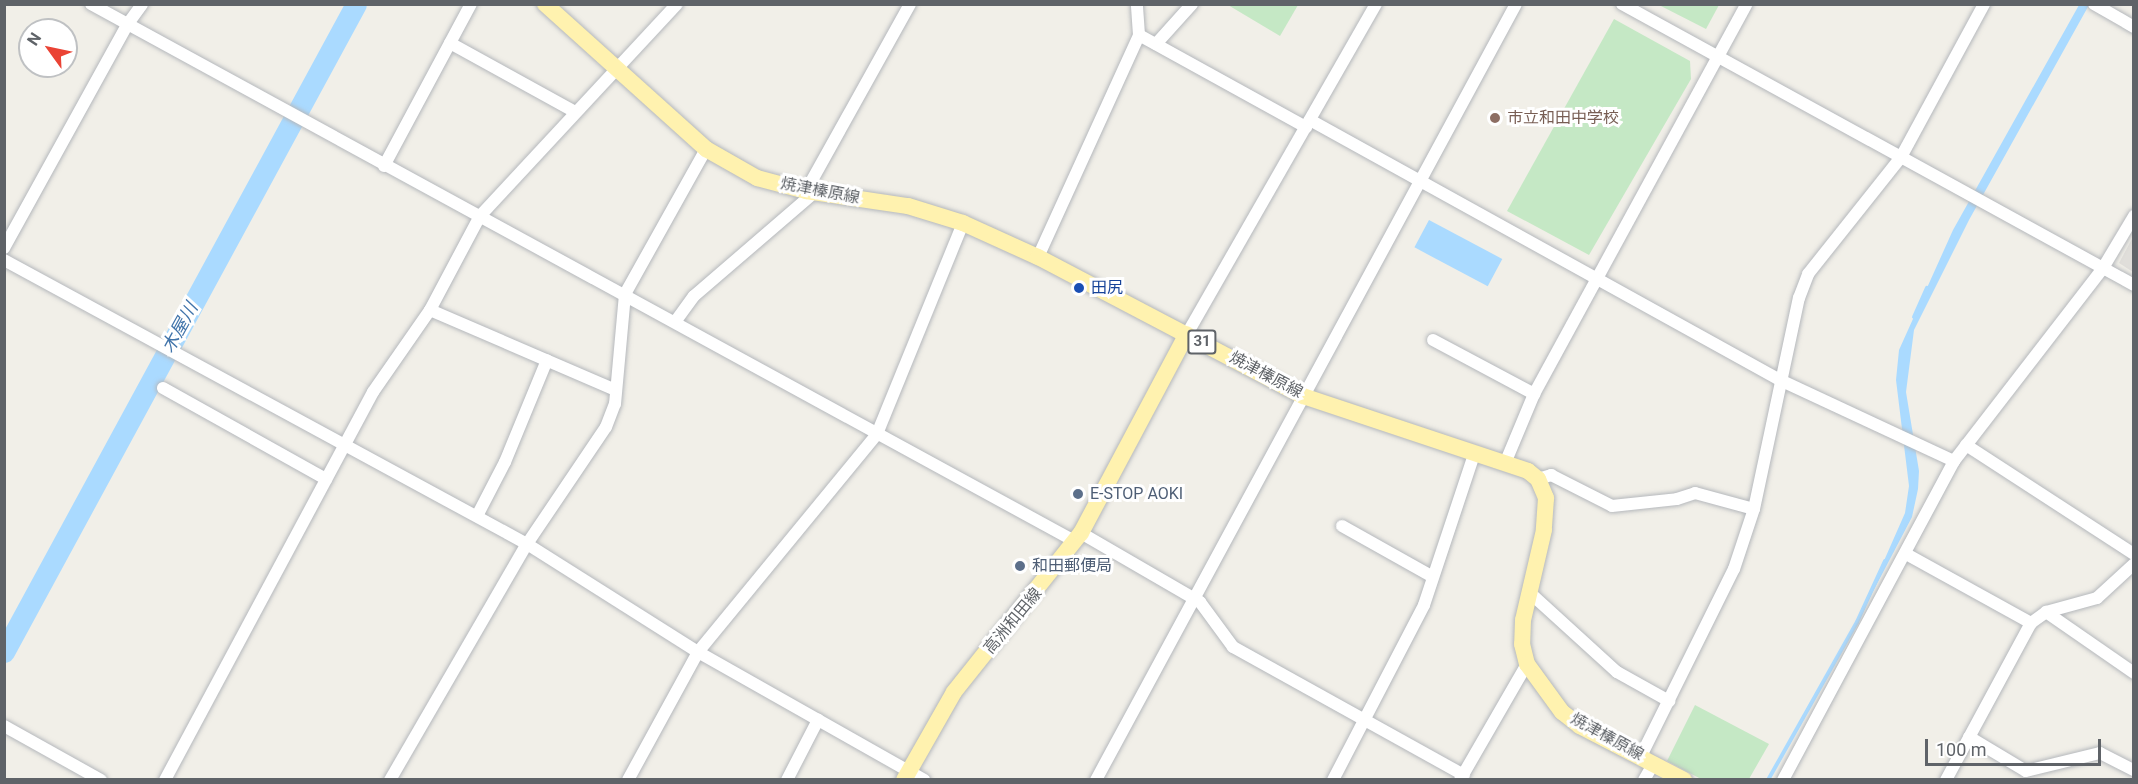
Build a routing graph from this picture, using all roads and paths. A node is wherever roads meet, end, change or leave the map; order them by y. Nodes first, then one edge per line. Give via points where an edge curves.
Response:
1 (91, 4) edge
2 (142, 4) edge
3 (471, 4) edge
4 (545, 4) edge
5 (677, 4) edge
6 (910, 4) edge
7 (1137, 4) edge
8 (1192, 4) edge
9 (1376, 4) edge
10 (1516, 4) edge
11 (1622, 4) edge
12 (1747, 4) edge
13 (1984, 4) edge
14 (2095, 5) edge
15 (128, 25) junction
16 (2133, 27) edge
17 (1139, 35) junction
18 (450, 43) junction
19 (1156, 44) junction
20 (1718, 57) junction
21 (614, 69) junction
22 (575, 112) junction
23 (1308, 124) junction
24 (706, 149) junction
25 (1900, 157) junction
26 (384, 166) junction
27 (1418, 183) junction
28 (810, 192) junction
29 (480, 216) junction
30 (2133, 216) edge
31 (963, 223) junction
32 (5, 245) edge
33 (1038, 257) junction
34 (4, 260) edge
35 (2103, 268) junction
36 (1598, 280) junction
37 (2133, 285) edge
38 (625, 294) junction
39 (430, 310) junction
40 (675, 322) junction
41 (1187, 334) junction
42 (1433, 340) dead end
43 (547, 360) junction
44 (1780, 381) junction
45 (163, 388) dead end
46 (616, 390) junction
47 (1534, 394) junction
48 (1303, 396) junction
49 (878, 434) junction
50 (345, 444) junction
51 (1966, 445) junction
52 (1475, 452) junction
53 (1506, 461) junction
54 (1954, 461) junction
55 (1538, 479) junction
56 (326, 480) junction
57 (1754, 509) junction
58 (477, 516) junction
59 (1342, 526) dead end
60 (1078, 537) junction
61 (527, 544) junction
62 (1906, 554) junction
63 (2133, 554) edge
64 (2133, 564) edge
65 (1433, 577) junction
66 (1529, 592) junction
67 (1195, 598) junction
68 (2046, 612) junction
69 (2031, 623) junction
70 (698, 651) junction
71 (1527, 664) junction
72 (2133, 673) edge
73 (1669, 700) junction
74 (818, 720) junction
75 (1365, 721) junction
76 (4, 726) edge
77 (1969, 737) junction
78 (1647, 759) junction
79 (2133, 770) edge
80 (906, 775) edge
81 (1462, 777) edge
82 (101, 780) edge
83 (165, 780) edge
84 (390, 780) edge
85 (628, 780) edge
86 (786, 780) edge
87 (924, 780) edge
88 (1096, 780) edge
89 (1333, 780) edge
90 (1644, 780) edge
91 (1684, 780) edge
92 (1783, 780) edge
93 (1946, 780) edge

1 - 15 street
2 - 15 street
3 - 18 street
4 - 21 main road, 焼津榛原線 / 31
5 - 21 street
6 - 28 street
7 - 17 street
8 - 19 street
9 - 23 street
10 - 27 street
11 - 20 street
12 - 20 street
13 - 25 street
14 - 16 street
15 - 26 street
15 - 32 street
17 - 19 street
17 - 33 street
18 - 22 street
18 - 26 street
19 - 23 street
20 - 25 street
20 - 36 street
21 - 22 street
21 - 24 main road, 焼津榛原線 / 31
22 - 29 street
23 - 27 street
23 - 41 street
24 - 28 main road, 焼津榛原線 / 31 via 757,178
24 - 38 street
25 - 35 street
25 - 44 street via 1808,274
26 - 29 street via 436,189
27 - 36 street
27 - 48 street
28 - 31 main road, 焼津榛原線 / 31 via 908,206
28 - 40 street via 694,296
29 - 38 street
29 - 39 street
30 - 35 street
31 - 33 main road, 焼津榛原線 / 31
31 - 49 street
33 - 41 main road, 焼津榛原線 / 31
34 - 50 street
35 - 37 street
35 - 51 street
36 - 44 street
36 - 47 street
38 - 40 street
38 - 46 street
39 - 43 street
39 - 50 street via 373,392
40 - 49 street
41 - 48 main road, 焼津榛原線 / 31
41 - 60 main road, 高洲和田線
42 - 47 street
43 - 46 street
43 - 58 street via 506,462
44 - 54 street
44 - 57 street
45 - 56 street
46 - 61 street via 606,427
47 - 53 street
48 - 52 main road, 焼津榛原線 / 31
48 - 67 street
49 - 60 street
49 - 70 street
50 - 56 street
50 - 58 street
51 - 54 street
51 - 63 street
52 - 53 main road, 焼津榛原線 / 31
52 - 65 street
53 - 55 main road, 焼津榛原線 / 31
54 - 62 street
55 - 57 street via 1551,475 1612,506 1677,499 1695,493
55 - 66 main road, 焼津榛原線 via 1546,498 1544,530
56 - 83 street
57 - 73 street via 1734,569
58 - 61 street
59 - 65 street
60 - 67 street
60 - 80 main road, 高洲和田線 via 954,692
61 - 70 street
61 - 84 street
62 - 69 street
62 - 92 street
64 - 68 street via 2097,598
65 - 75 street via 1399,657
66 - 71 main road, 焼津榛原線 via 1522,644
66 - 73 street via 1617,672
67 - 75 street via 1233,647
67 - 88 street
68 - 69 street
68 - 72 street
69 - 77 street
70 - 74 street
70 - 85 street
71 - 78 main road, 焼津榛原線 via 1563,712 1580,726
71 - 81 street
73 - 78 street
74 - 80 street
74 - 86 street
75 - 81 street
75 - 89 street
76 - 82 street
77 - 79 street via 2026,771 2100,753
77 - 93 street
78 - 90 street
78 - 91 main road, 焼津榛原線
80 - 87 street

